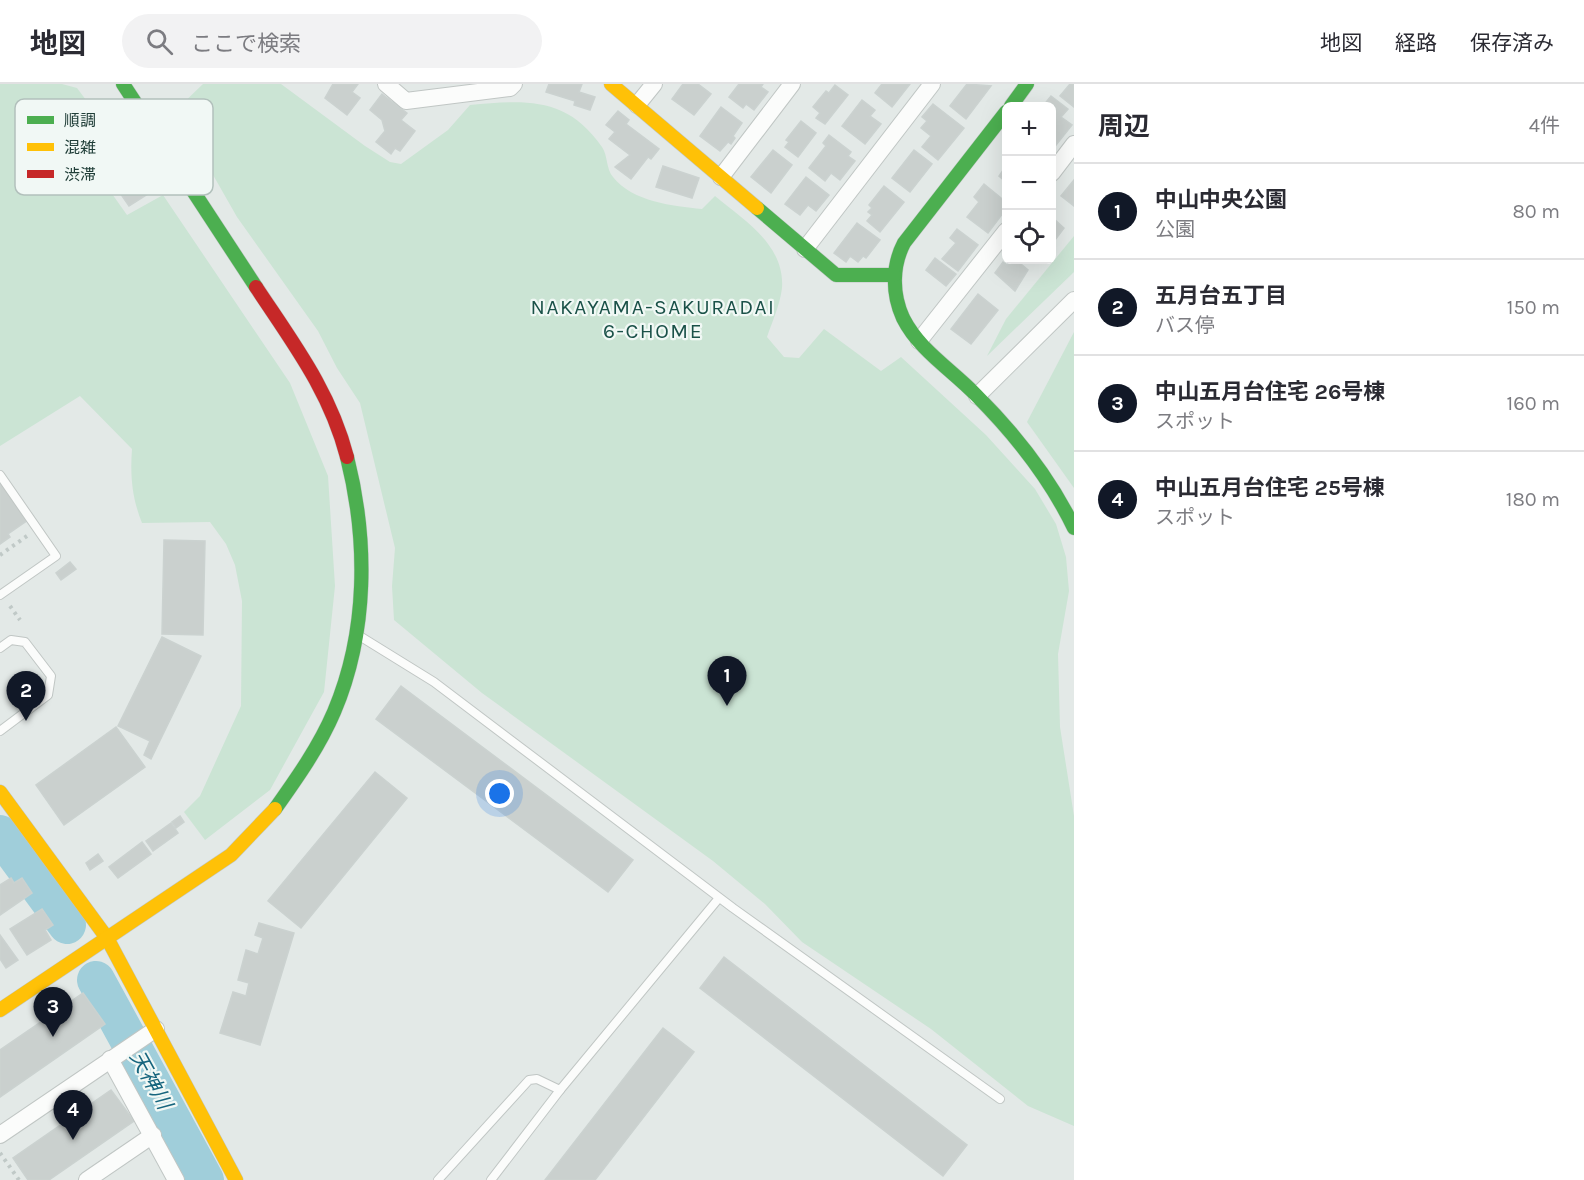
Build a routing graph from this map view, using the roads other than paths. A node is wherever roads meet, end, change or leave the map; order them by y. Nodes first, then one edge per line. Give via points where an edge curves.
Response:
1 (123, 84) edge
2 (386, 84) edge
3 (514, 84) edge
4 (611, 84) edge
5 (654, 84) edge
6 (792, 84) edge
7 (932, 84) edge
8 (1027, 84) edge
9 (133, 99) edge
10 (1014, 102) edge
11 (637, 105) junction
12 (1002, 117) edge
13 (1074, 144) edge
14 (1056, 168) edge
15 (721, 177) junction
16 (196, 195) edge
17 (1002, 236) edge
18 (805, 249) junction
19 (894, 275) junction
20 (1074, 300) edge
21 (919, 341) junction
22 (978, 396) junction
23 (0, 475) edge
24 (1074, 528) edge
25 (0, 595) edge
26 (355, 634) junction
27 (0, 648) edge
28 (0, 731) edge
29 (0, 792) edge
30 (719, 898) junction
31 (107, 938) junction
32 (0, 1010) edge
33 (149, 1034) junction
34 (110, 1059) junction
35 (560, 1090) junction
36 (1000, 1099) dead end
37 (0, 1135) edge
38 (153, 1135) junction
39 (87, 1180) edge
40 (176, 1180) edge
41 (236, 1180) edge
42 (438, 1180) edge
43 (491, 1180) edge

1 - 9 street
2 - 3 street via 406,101 510,88
4 - 11 street
5 - 11 street
6 - 15 street
7 - 18 street
8 - 10 street
11 - 15 street
12 - 19 street via 909,234
13 - 14 street
15 - 18 street
16 - 26 street via 322,388 341,435 354,486 363,575
17 - 21 street
18 - 19 street via 836,275
19 - 21 street via 905,323
20 - 22 street
21 - 22 street
22 - 24 street via 1042,471
23 - 25 lane via 56,556
26 - 30 lane via 435,682
26 - 31 street via 352,657 334,712 305,766 274,810 231,855
27 - 28 lane via 11,640 25,642 51,676 48,695
29 - 31 street
30 - 35 lane
30 - 36 lane
31 - 32 street
31 - 33 street
33 - 34 street
33 - 41 street
34 - 37 street
34 - 38 street
35 - 42 lane via 537,1079 529,1080
35 - 43 lane
38 - 39 street
38 - 40 street

